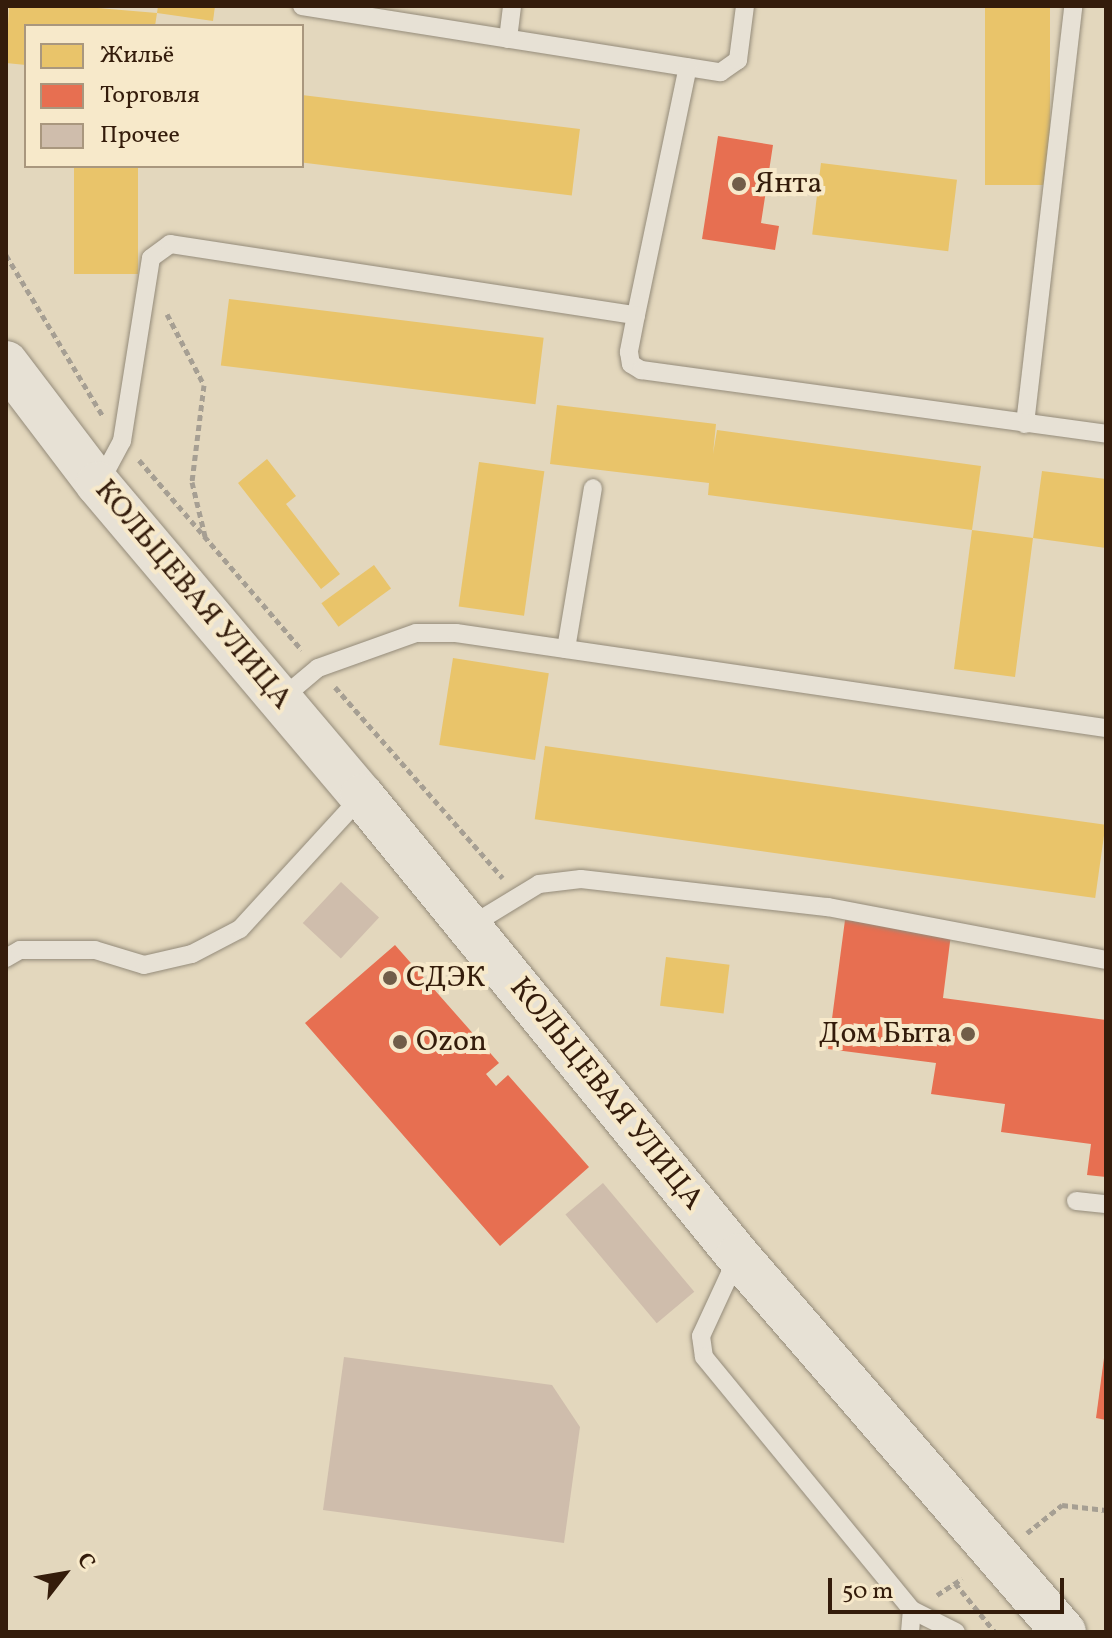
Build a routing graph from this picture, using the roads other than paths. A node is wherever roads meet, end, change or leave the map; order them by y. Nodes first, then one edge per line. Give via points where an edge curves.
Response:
1 (302, 6) edge
2 (512, 6) edge
3 (745, 6) edge
4 (1073, 6) edge
5 (508, 39) junction
6 (688, 67) junction
7 (636, 315) junction
8 (6, 363) edge
9 (1025, 424) junction
10 (1106, 434) edge
11 (98, 484) junction
12 (593, 488) dead end
13 (566, 649) junction
14 (281, 699) junction
15 (1106, 728) edge
16 (362, 796) junction
17 (470, 926) junction
18 (6, 958) edge
19 (1106, 960) edge
20 (1076, 1201) dead end
21 (1106, 1204) edge
22 (738, 1256) junction
23 (912, 1610) junction
24 (910, 1632) edge
25 (956, 1632) edge
26 (1064, 1632) edge

1 - 5 lane
2 - 5 lane
3 - 6 lane via 738,60 730,69
4 - 9 lane
5 - 6 lane
6 - 7 lane
7 - 9 lane via 629,352 631,364 641,370
7 - 11 lane via 170,244 151,258 122,441
8 - 11 street, КОЛЬЦЕВАЯ УЛИЦА
9 - 10 lane
11 - 14 street, КОЛЬЦЕВАЯ УЛИЦА
12 - 13 lane
13 - 14 lane via 416,633 318,668
13 - 15 lane
14 - 16 street, КОЛЬЦЕВАЯ УЛИЦА
16 - 17 street, КОЛЬЦЕВАЯ УЛИЦА
16 - 18 lane via 240,929 192,954 144,965 95,950 20,950
17 - 19 lane via 539,884 581,879 828,907
17 - 22 street, КОЛЬЦЕВАЯ УЛИЦА
20 - 21 lane
22 - 23 lane via 701,1336 704,1357
22 - 26 street, КОЛЬЦЕВАЯ УЛИЦА
23 - 24 lane
23 - 25 lane

